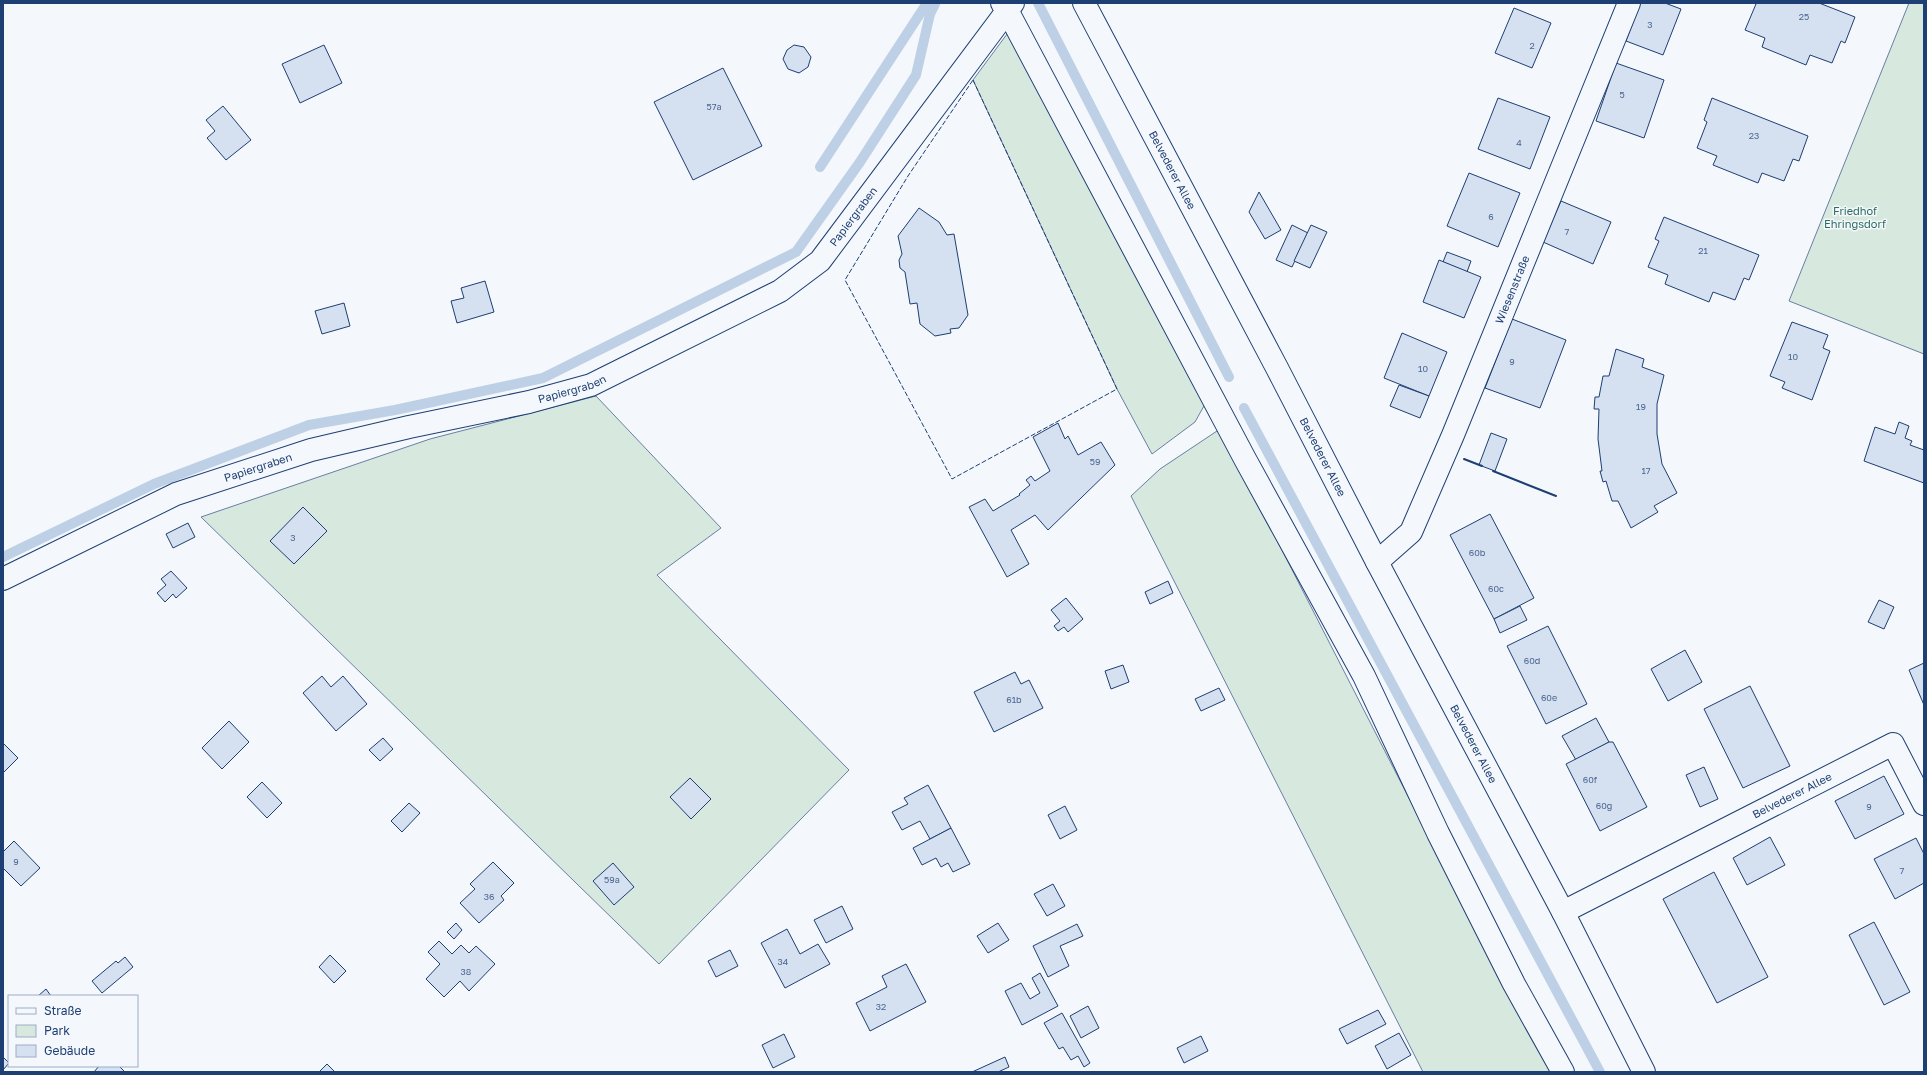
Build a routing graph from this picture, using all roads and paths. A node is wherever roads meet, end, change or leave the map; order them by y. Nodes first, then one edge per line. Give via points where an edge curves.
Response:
1 (1084, 3) edge
2 (1629, 3) edge
3 (1007, 5) edge
4 (1377, 562) junction
5 (3, 579) edge
6 (1924, 804) edge
7 (1563, 912) junction
8 (1563, 1072) edge
9 (1644, 1072) edge

1 - 4 street, Belvederer Allee
2 - 4 street, Wiesenstraße via 1411,532
3 - 5 street, Papiergraben via 820,261 780,291 591,385 529,402 311,450 176,494
3 - 8 street via 1245,459 1364,676 1438,833 1514,984
4 - 7 street, Belvederer Allee
6 - 7 street, Belvederer Allee via 1893,744
7 - 9 street, Belvederer Allee

